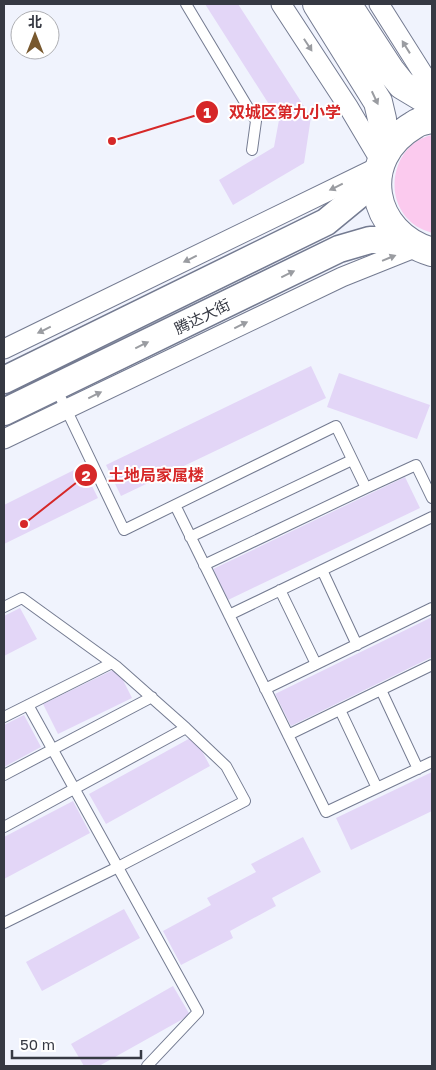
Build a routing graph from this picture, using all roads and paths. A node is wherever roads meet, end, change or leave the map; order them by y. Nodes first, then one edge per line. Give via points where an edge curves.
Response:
1 (186, 4) edge
2 (282, 4) edge
3 (317, 4) edge
4 (347, 4) edge
5 (379, 4) edge
6 (361, 51) junction
7 (432, 88) edge
8 (432, 103) edge
9 (432, 118) edge
10 (252, 150) dead end
11 (380, 166) junction
12 (425, 249) edge
13 (4, 349) edge
14 (4, 380) edge
15 (61, 398) junction
16 (4, 412) edge
17 (4, 439) edge
18 (352, 460) junction
19 (366, 488) junction
20 (432, 498) edge
21 (175, 505) junction
22 (432, 517) edge
23 (190, 537) junction
24 (204, 565) junction
25 (322, 570) junction
26 (280, 590) junction
27 (4, 607) edge
28 (432, 608) edge
29 (229, 615) junction
30 (357, 645) junction
31 (112, 663) junction
32 (316, 664) junction
33 (432, 665) edge
34 (265, 689) junction
35 (381, 690) junction
36 (152, 697) junction
37 (28, 705) junction
38 (340, 710) junction
39 (4, 718) edge
40 (186, 728) junction
41 (288, 735) junction
42 (52, 748) junction
43 (432, 762) edge
44 (418, 769) junction
45 (4, 775) edge
46 (377, 788) junction
47 (75, 789) junction
48 (4, 827) edge
49 (118, 867) junction
50 (4, 924) edge
51 (147, 1066) edge

1 - 10 lane via 256,121
2 -> 11 street via 349,108
3 - 6 main road
4 - 6 main road
7 -> 5 street
6 - 8 main road via 402,85
6 -> 11 main road via 382,119
9 - 11 main road via 415,124 397,137
11 - 12 main road via 379,203 389,223
11 -> 13 street
11 - 14 main road, 腾达大街 via 326,222
15 -> 12 main road, 腾达大街 via 338,249 370,240
15 - 16 main road, 腾达大街
15 - 17 street
15 - 21 lane via 124,530
18 - 19 lane
18 - 21 lane via 336,426
18 - 23 lane
19 - 20 lane via 416,465
19 - 24 lane
21 - 23 lane
22 - 25 lane
23 - 24 lane
24 - 29 lane
25 - 26 lane
25 - 30 lane
26 - 29 lane
26 - 32 lane
27 - 31 lane via 22,598
28 - 30 lane
29 - 34 lane
30 - 32 lane
31 - 36 lane
31 - 37 lane
32 - 34 lane
33 - 35 lane
34 - 41 lane
35 - 38 lane
35 - 44 lane
36 - 40 lane
36 - 42 lane
37 - 39 lane
37 - 42 lane
38 - 41 lane
38 - 46 lane
40 - 47 lane
40 - 49 lane via 226,766 245,801
41 - 46 lane via 326,812
42 - 45 lane
42 - 47 lane
43 - 44 lane
44 - 46 lane
47 - 48 lane
47 - 49 lane
49 - 50 lane
49 - 51 lane via 198,1012

